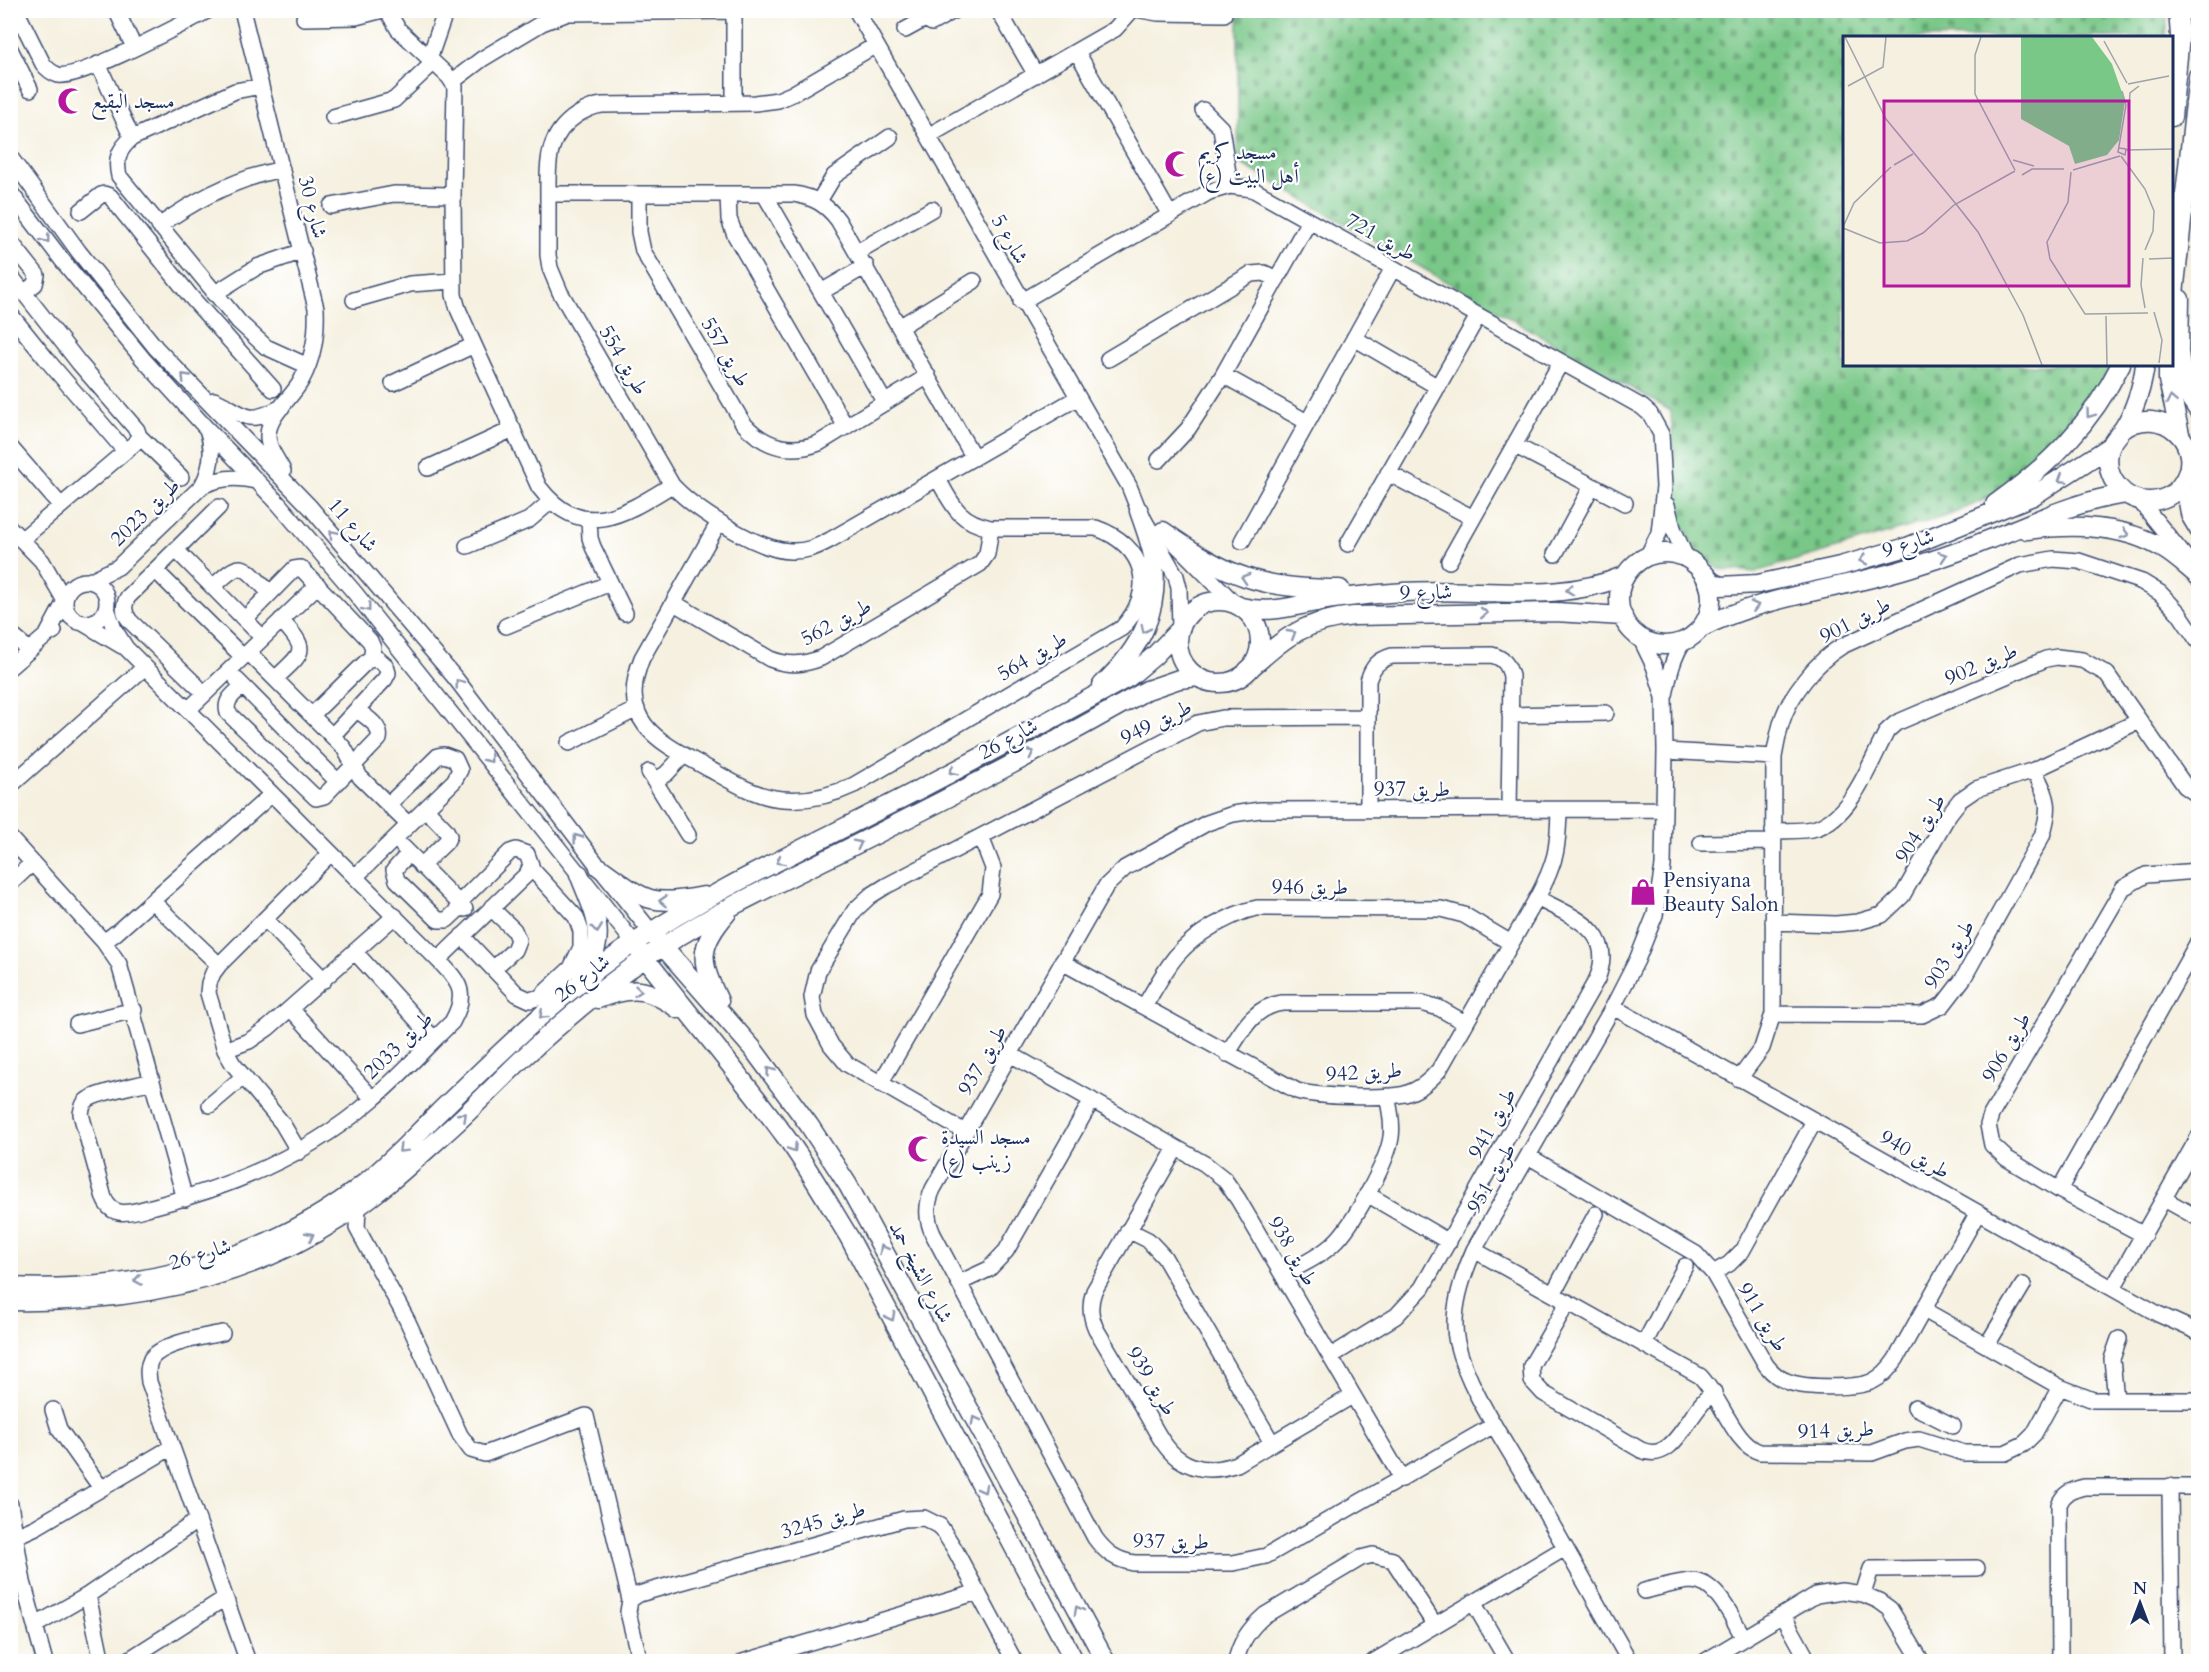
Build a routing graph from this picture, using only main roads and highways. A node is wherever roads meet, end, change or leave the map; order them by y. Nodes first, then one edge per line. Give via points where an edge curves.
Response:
1 (2178, 10) edge
2 (2199, 76) edge
3 (2173, 107) edge
4 (2199, 121) edge
5 (2190, 156) junction
6 (2181, 230) junction
7 (2173, 303) edge
8 (2120, 366) edge
9 (2144, 366) edge
10 (2168, 366) edge
11 (2199, 410) edge
12 (2122, 430) junction
13 (2188, 439) edge
14 (2111, 446) junction
15 (2189, 476) edge
16 (2132, 497) junction
17 (1139, 511) road end
18 (1972, 520) junction
19 (1163, 531) road end
20 (2005, 532) junction
21 (1702, 573) junction
22 (1626, 575) junction
23 (2199, 575) edge
24 (1407, 592) junction
25 (1238, 606) junction
26 (1623, 616) junction
27 (1701, 628) junction
28 (1179, 629) junction
29 (1247, 671) junction
30 (1198, 677) junction
31 (1083, 702) junction
32 (599, 867) road end
33 (579, 874) road end
34 (728, 899) junction
35 (657, 939) junction
36 (634, 943) junction
37 (645, 958) junction
38 (578, 997) junction
39 (729, 1022) junction
40 (697, 1023) junction
41 (10, 1287) edge
42 (15, 1304) edge
43 (1075, 1662) edge
44 (1106, 1662) edge

1 - 3 main road via 2180,36
2 - 5 main road
4 - 5 main road
5 - 6 main road
6 - 7 main road
6 - 11 main road via 2179,352 2184,389
8 -> 18 main road via 2108,389 2057,455
9 - 12 main road
13 -> 10 main road via 2168,380
12 - 13 main road via 2148,420 2168,425
12 - 14 main road
13 - 15 main road
14 - 16 main road via 2110,474 2117,486
14 -> 18 main road, شارع 9 via 2033,496
15 - 16 main road via 2174,493 2161,499
16 - 20 main road, شارع 9 via 2086,501
17 -> 31 main road via 1153,555 1155,587 1151,615 1133,651
18 -> 21 main road, شارع 9 via 1907,547 1758,584 1720,586
24 -> 19 main road via 1288,588 1262,583 1220,568
20 -> 23 main road via 2061,526 2109,529 2163,548
27 -> 20 main road, شارع 9 via 1738,611 1914,566
21 - 22 main road via 1686,558 1667,553 1647,557
21 - 27 main road via 1711,594
22 -> 24 main road, شارع 9 via 1574,591
22 - 26 main road via 1620,595
24 - 25 main road, شارع 9 via 1347,597 1280,610
25 - 28 main road via 1215,601 1197,607
25 - 29 main road via 1250,615 1260,638 1257,656
26 - 27 main road via 1640,637 1662,644 1684,640
29 -> 26 main road, شارع 9 via 1289,635 1331,618 1555,612
28 - 30 main road via 1179,652 1189,671
28 - 31 main road, شارع 26 via 1142,667
29 - 30 main road via 1218,683
34 -> 30 main road, شارع 26 via 908,819 1147,690
31 -> 34 main road, شارع 26
34 -> 32 main road via 650,900
33 -> 38 main road via 597,923 598,941
34 - 35 main road, شارع 26
34 - 39 main road via 708,938 705,953 708,978
35 - 36 main road, شارع 26
35 - 37 main road, شارع 26
35 - 39 main road, شارع الشيخ حمد
36 - 37 main road
36 - 38 main road, شارع 26
37 - 38 main road, شارع 26
37 - 40 main road
38 -> 40 main road via 642,990 660,996
38 -> 41 main road, شارع 26 via 507,1047 367,1181 283,1234 201,1267 138,1281
42 -> 38 main road, شارع 26 via 140,1294 182,1284 224,1273 283,1249 340,1219 453,1126
44 -> 39 main road, شارع الشيخ حمد via 848,1185 791,1099
40 -> 43 main road via 786,1138 849,1237

